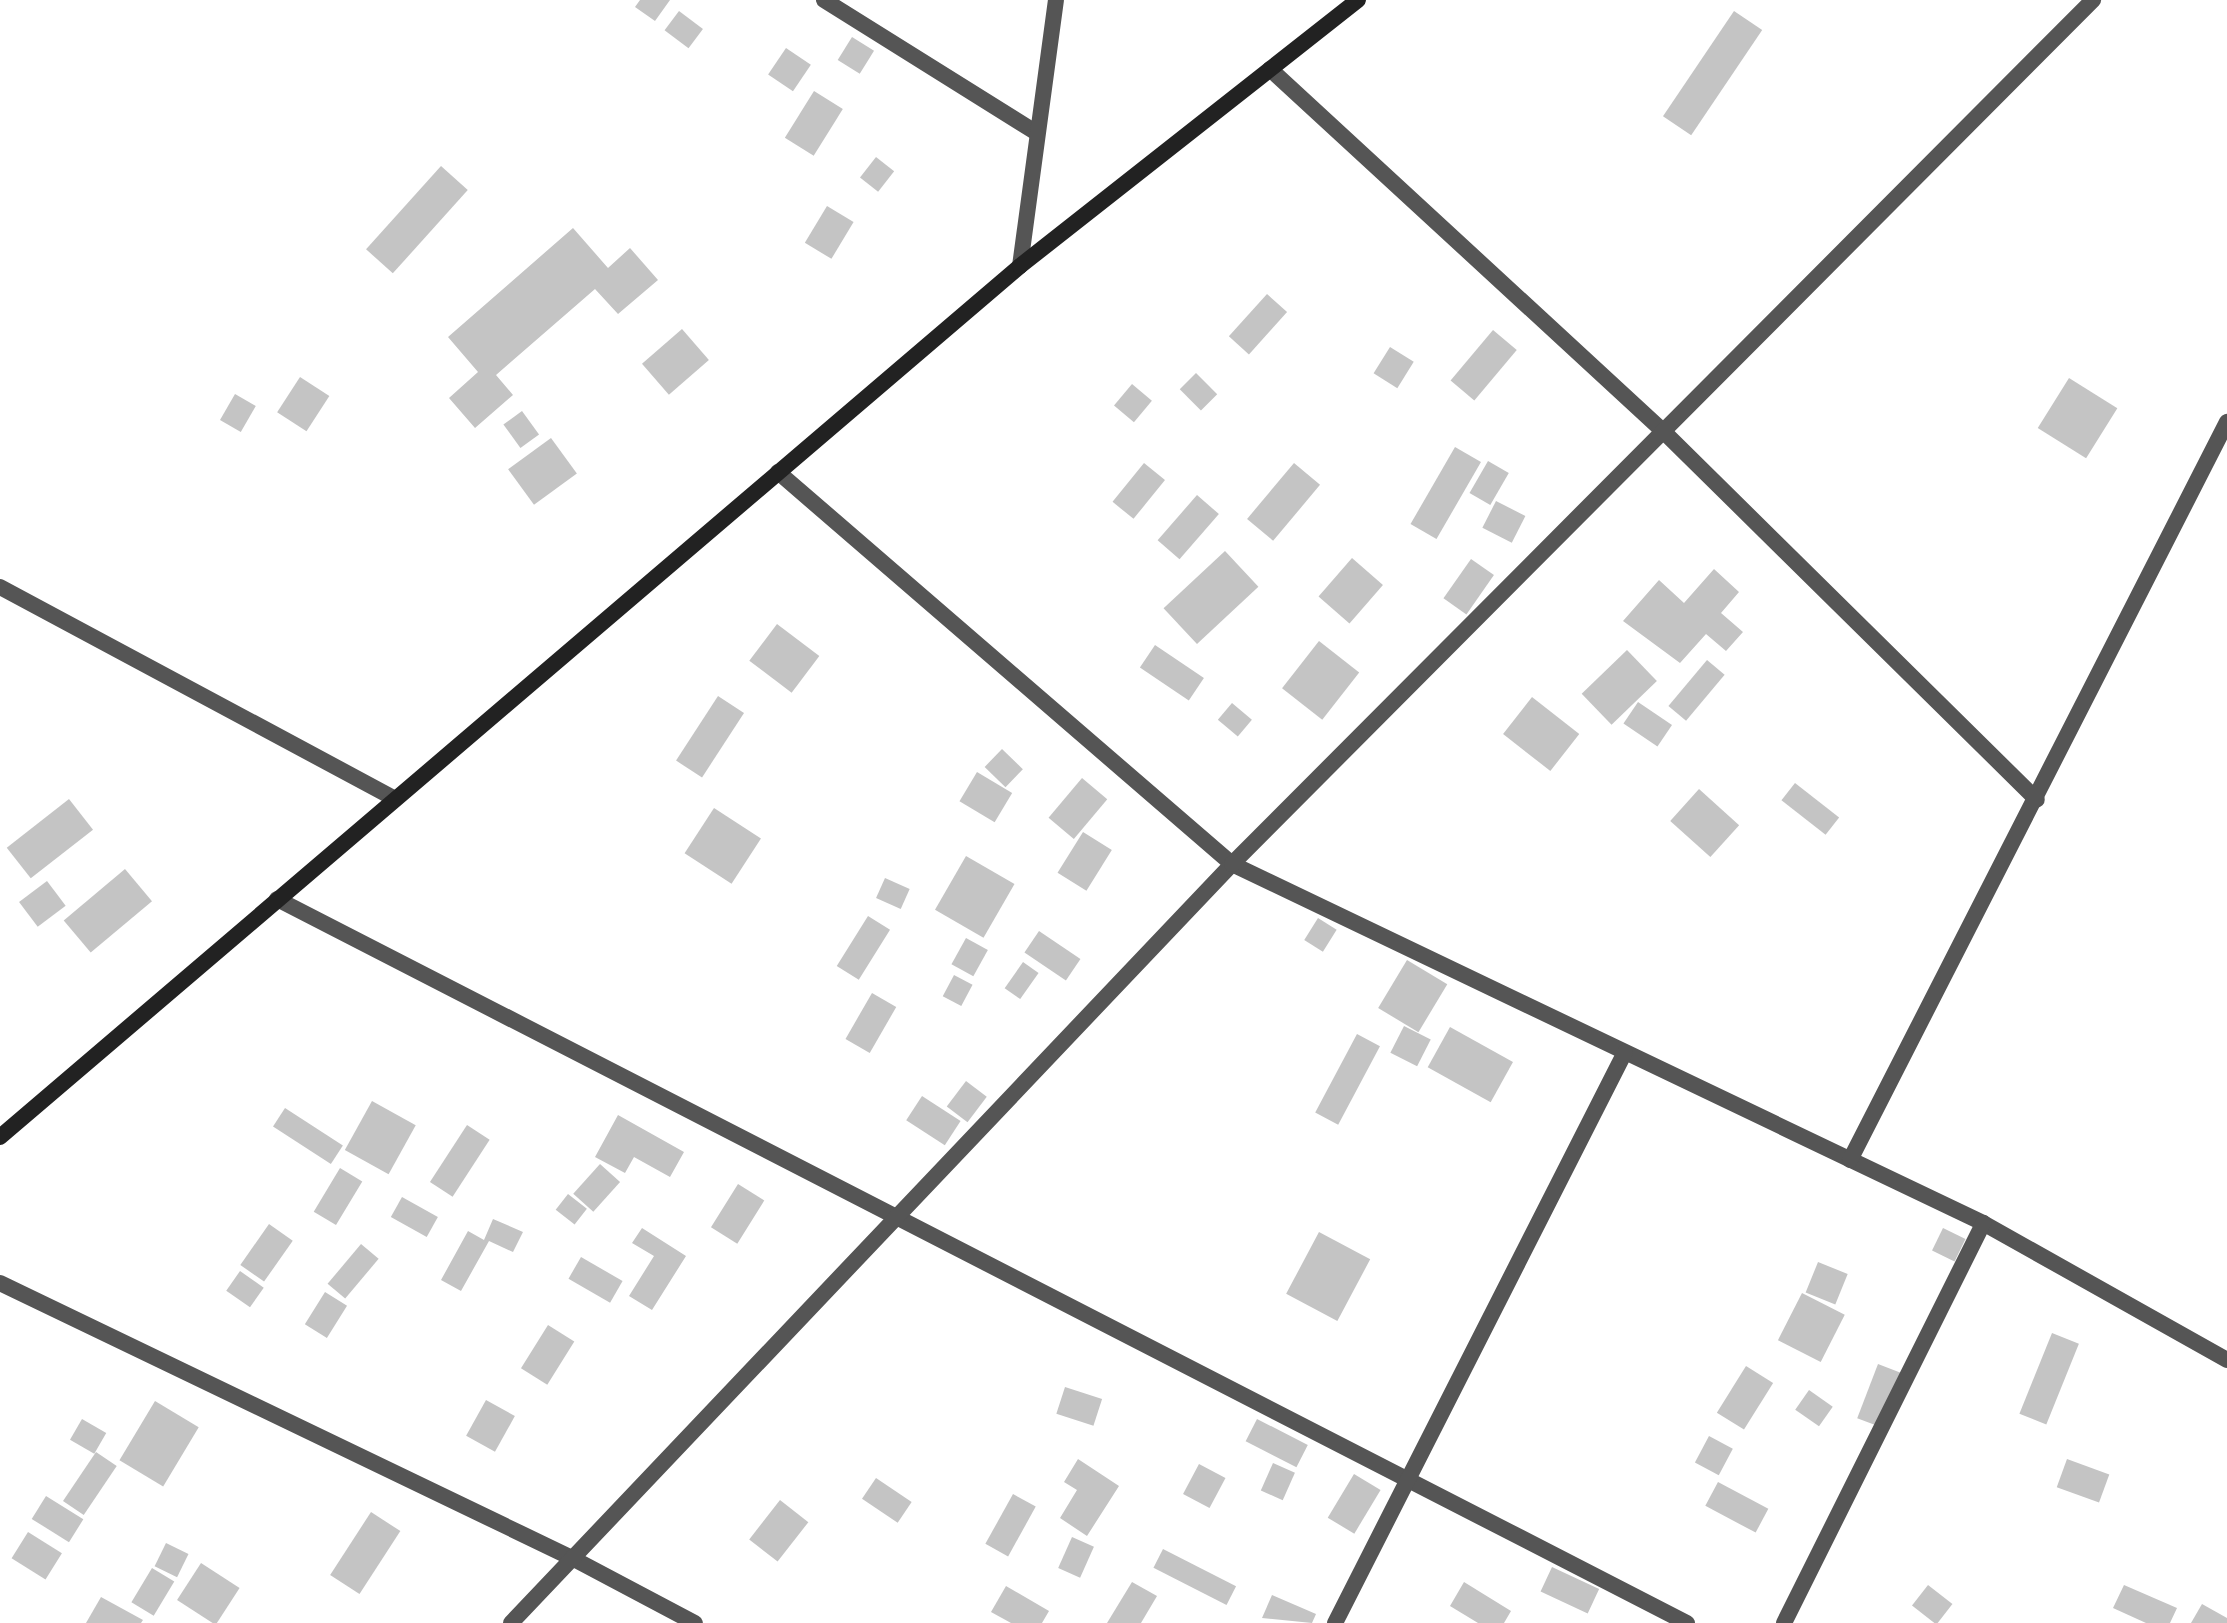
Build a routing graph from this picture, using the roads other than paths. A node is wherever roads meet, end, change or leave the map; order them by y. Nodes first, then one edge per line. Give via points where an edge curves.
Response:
1 (824, 0) edge
2 (1056, 0) edge
3 (1358, 0) edge
4 (2093, 0) edge
5 (1270, 69) junction
6 (1037, 133) junction
7 (1020, 266) junction
8 (2227, 422) edge
9 (1663, 431) junction
10 (778, 472) junction
11 (0, 587) edge
12 (395, 799) junction
13 (2037, 800) junction
14 (1232, 864) junction
15 (277, 899) junction
16 (1625, 1052) junction
17 (0, 1137) edge
18 (1850, 1160) junction
19 (896, 1217) junction
20 (1983, 1223) junction
21 (0, 1283) edge
22 (2226, 1356) edge
23 (1408, 1480) junction
24 (572, 1558) junction
25 (511, 1623) edge
26 (695, 1623) edge
27 (1335, 1623) edge
28 (1687, 1623) edge
29 (1784, 1623) edge

1 - 6 street
2 - 6 street
3 - 5 street
4 - 9 street
5 - 7 street
5 - 9 street
6 - 7 street
7 - 10 street
8 - 13 street
9 - 13 street
9 - 14 street
10 - 12 street
10 - 14 street
11 - 12 street
12 - 15 street
13 - 18 street
14 - 16 street
14 - 19 street
15 - 17 street
15 - 19 street
16 - 18 street
16 - 23 street
18 - 20 street
19 - 23 street
19 - 24 street
20 - 22 street
20 - 29 street
21 - 24 street
23 - 27 street
23 - 28 street
24 - 25 street
24 - 26 street

